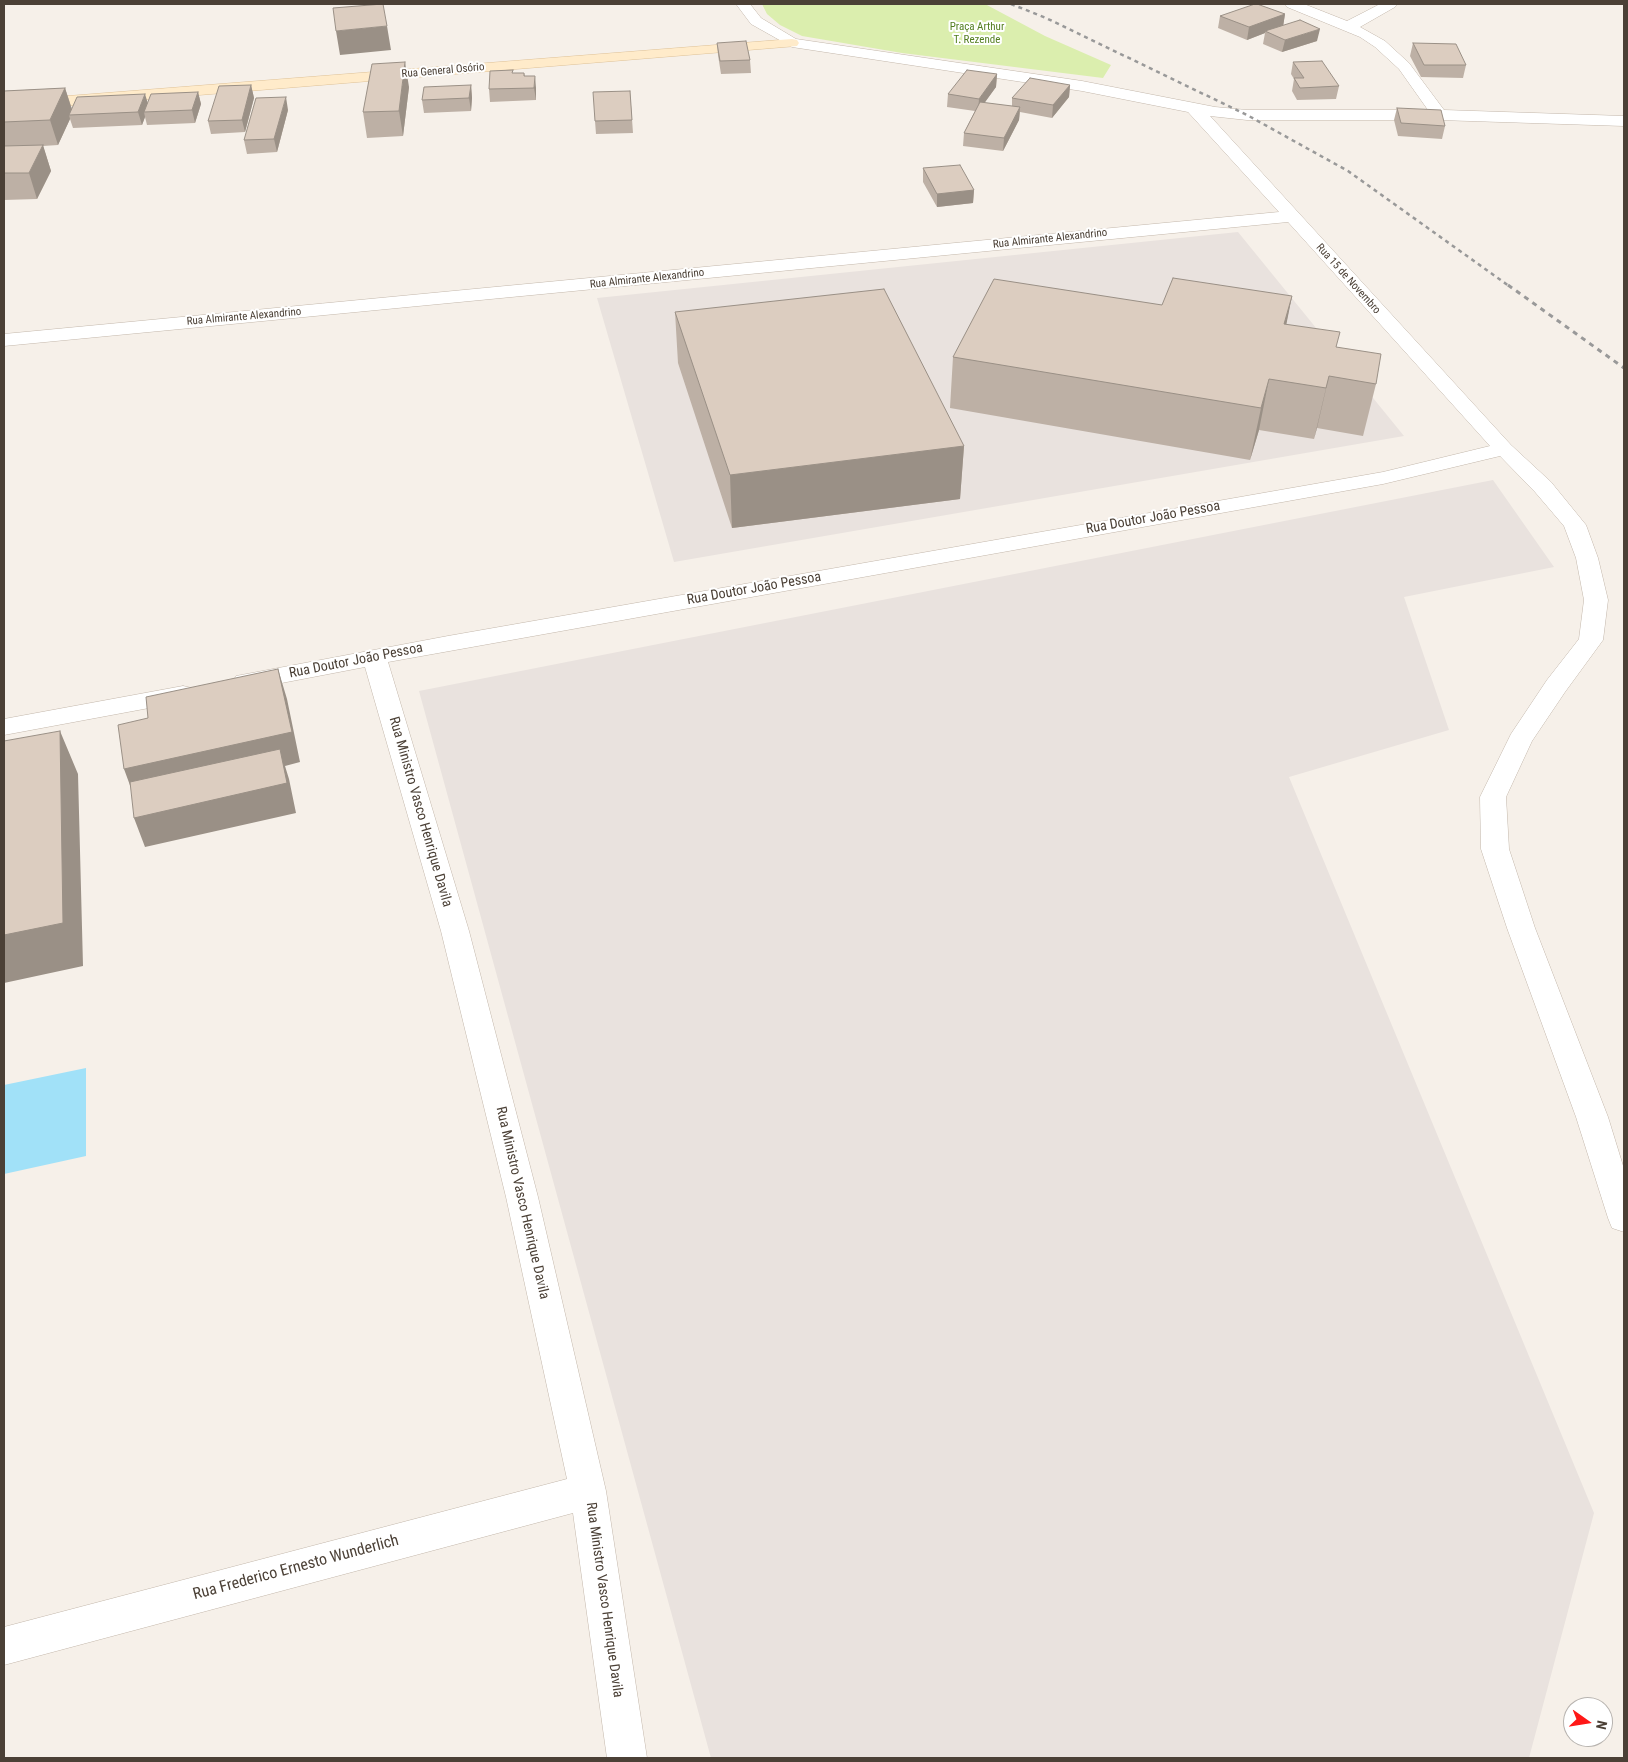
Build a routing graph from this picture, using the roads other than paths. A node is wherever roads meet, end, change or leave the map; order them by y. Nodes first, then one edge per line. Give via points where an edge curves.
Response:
1 (742, 4) edge
2 (1292, 4) edge
3 (1390, 4) edge
4 (1348, 27) junction
5 (792, 43) junction
6 (4, 106) edge
7 (1193, 107) junction
8 (1439, 115) junction
9 (1624, 121) edge
10 (1290, 216) junction
11 (4, 340) edge
12 (1504, 449) junction
13 (375, 658) junction
14 (229, 685) edge
15 (199, 691) edge
16 (4, 727) edge
17 (1624, 1218) edge
18 (588, 1491) junction
19 (4, 1646) edge
20 (627, 1758) edge

1 - 5 street via 756,21
2 - 4 street
3 - 4 street
4 - 8 street via 1372,39 1404,66
5 - 6 street, Rua General Osório
5 - 7 street via 1082,86
7 - 8 street via 1247,115
7 - 10 street, Rua 15 de Novembro
8 - 9 street
10 - 11 street, Rua Almirante Alexandrino
10 - 12 street, Rua 15 de Novembro
12 - 13 street, Rua Doutor João Pessoa via 1383,478
12 - 17 street, Rua 15 de Novembro via 1543,487 1575,525 1588,558 1596,600 1591,640 1520,740 1493,796 1495,849 1592,1117
13 - 14 street, Rua Doutor João Pessoa
13 - 18 street, Rua Ministro Vasco Henrique Davila via 455,931 522,1197
15 - 16 street
18 - 19 street, Rua Frederico Ernesto Wunderlich
18 - 20 street, Rua Ministro Vasco Henrique Davila

